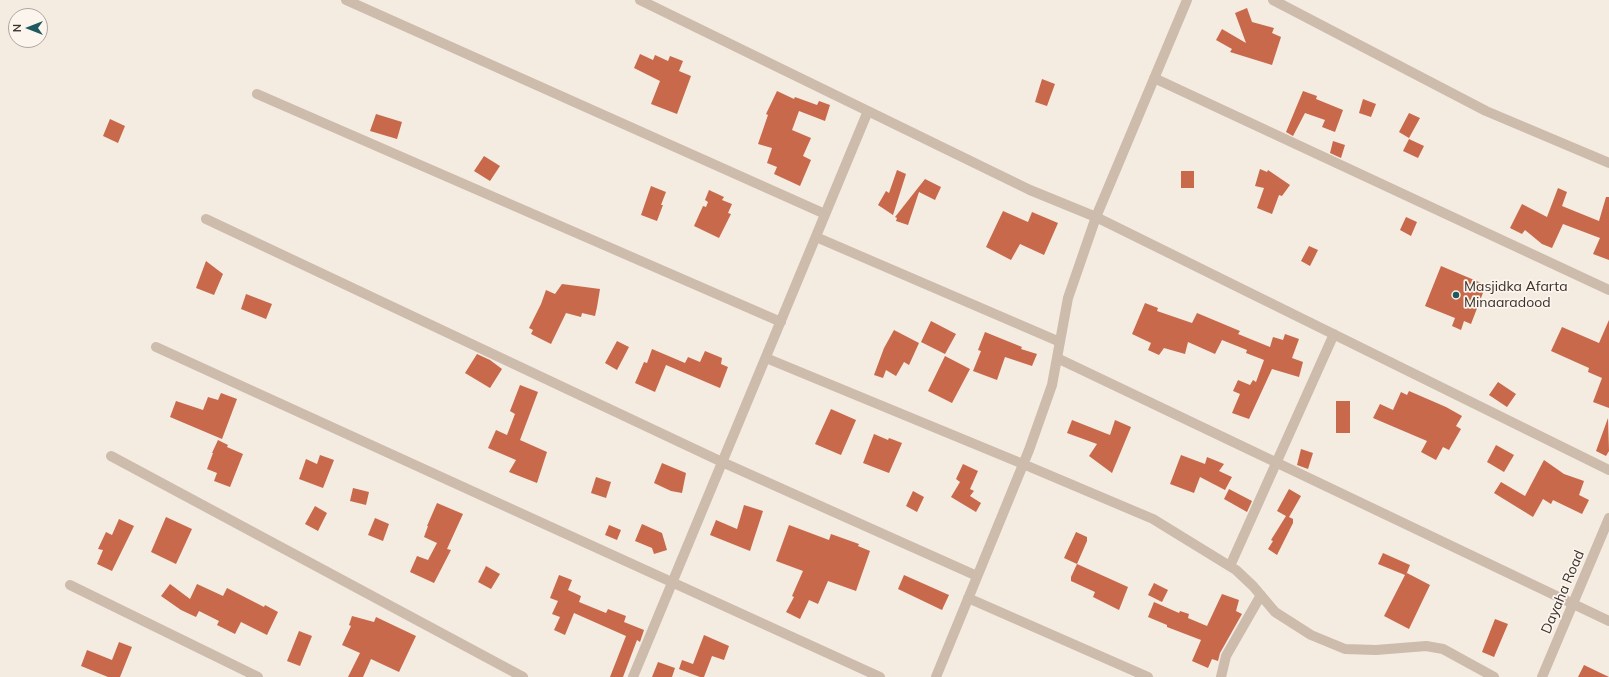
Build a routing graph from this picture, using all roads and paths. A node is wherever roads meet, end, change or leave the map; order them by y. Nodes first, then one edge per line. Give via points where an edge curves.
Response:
1 (346, 0) edge
2 (640, 0) edge
3 (1187, 0) edge
4 (1273, 0) edge
5 (1154, 78) junction
6 (258, 94) dead end
7 (868, 111) junction
8 (1609, 163) edge
9 (825, 214) junction
10 (1096, 217) junction
11 (206, 219) dead end
12 (816, 237) junction
13 (1609, 290) edge
14 (781, 322) junction
15 (1334, 334) junction
16 (1060, 342) junction
17 (156, 347) dead end
18 (766, 358) junction
19 (1057, 358) junction
20 (110, 456) dead end
21 (722, 462) junction
22 (1276, 463) junction
23 (1023, 464) junction
24 (1609, 470) edge
25 (1609, 518) edge
26 (1230, 566) junction
27 (977, 576) junction
28 (672, 583) junction
29 (70, 585) dead end
30 (1261, 595) junction
31 (968, 598) junction
32 (1573, 604) junction
33 (1609, 621) edge
34 (258, 677) edge
35 (523, 677) edge
36 (633, 677) edge
37 (880, 677) edge
38 (936, 677) edge
39 (1148, 677) edge
40 (1221, 677) edge
41 (1494, 677) edge
42 (1542, 677) edge

1 - 9 street
2 - 7 street
3 - 5 street
4 - 8 street via 1486,111
5 - 10 street
5 - 13 street
6 - 14 street
7 - 9 street
7 - 10 street via 1030,190
9 - 12 street
10 - 15 street
10 - 16 street via 1068,298
11 - 21 street
12 - 14 street
12 - 16 street
14 - 18 street
15 - 22 street
15 - 24 street
16 - 19 street
17 - 28 street
18 - 21 street
18 - 23 street
19 - 22 street
19 - 23 street via 1052,385
20 - 35 street
21 - 27 street
21 - 28 street
22 - 26 street
22 - 32 street
23 - 26 street via 1153,520
23 - 27 street
25 - 32 street, Dayaha Road
26 - 30 street
27 - 31 street
28 - 36 street
28 - 37 street
29 - 34 street
30 - 40 street via 1226,656
30 - 41 street via 1275,612 1311,635 1345,649 1376,650 1426,646 1443,649
31 - 38 street
31 - 39 street
32 - 33 street
32 - 42 street, Dayaha Road

